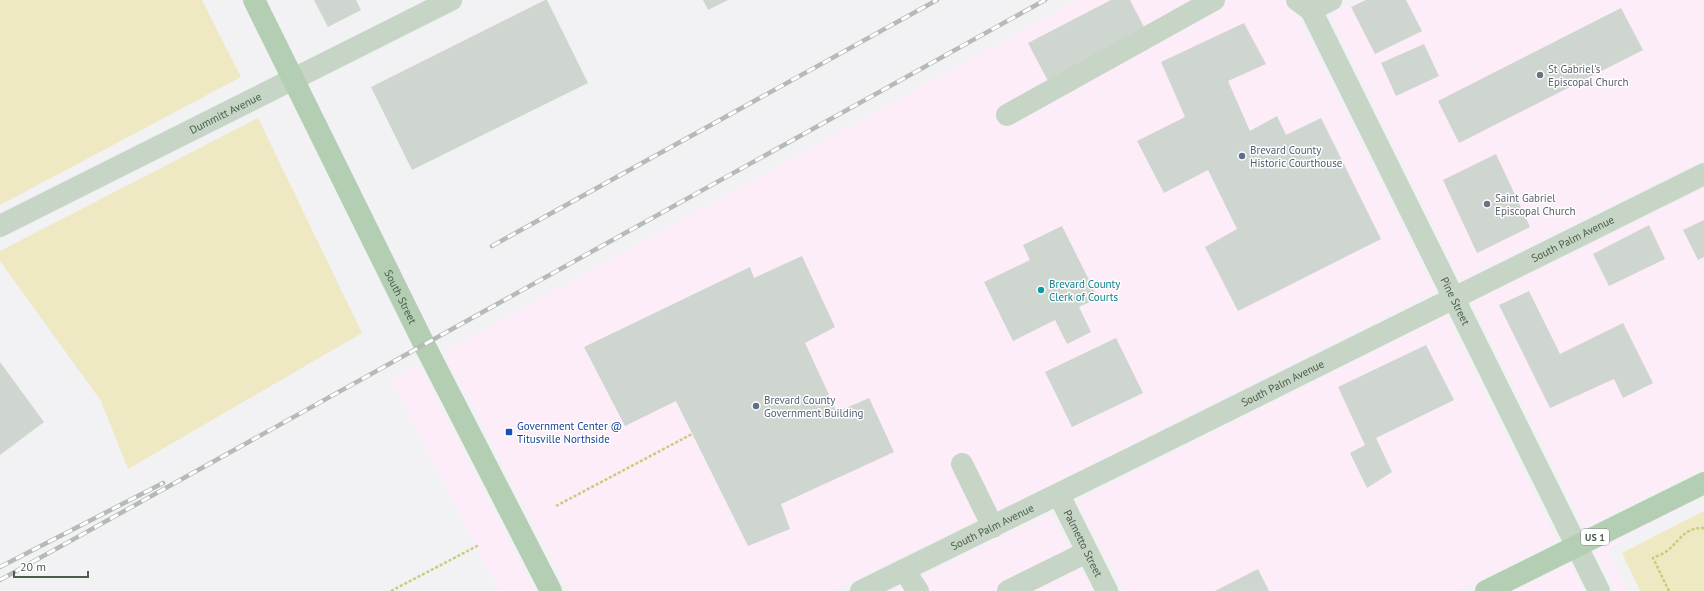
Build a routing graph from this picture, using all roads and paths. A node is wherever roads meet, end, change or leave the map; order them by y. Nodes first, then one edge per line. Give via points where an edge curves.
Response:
1 (254, 0) edge
2 (451, 0) edge
3 (1214, 0) edge
4 (1331, 0) edge
5 (1304, 5) edge
6 (293, 78) junction
7 (1007, 115) dead end
8 (1704, 174) edge
9 (0, 226) edge
10 (1453, 297) junction
11 (692, 434) dead end
12 (962, 464) dead end
13 (1704, 483) edge
14 (1058, 495) junction
15 (556, 506) dead end
16 (993, 527) junction
17 (1704, 528) edge
18 (479, 545) dead end
19 (1577, 546) junction
20 (1087, 552) junction
21 (904, 570) junction
22 (391, 591) edge
23 (552, 591) edge
24 (861, 591) edge
25 (918, 591) edge
26 (1008, 591) edge
27 (1107, 591) edge
28 (1486, 591) edge
29 (1599, 591) edge
30 (1669, 591) edge

1 - 6 main road, South Street
2 - 6 street, Dummitt Avenue
3 - 7 street
4 - 5 street
5 - 10 street, Pine Street
6 - 9 street, Dummitt Avenue
6 - 23 main road, South Street via 428,350
8 - 10 street, South Palm Avenue
10 - 14 street, South Palm Avenue
10 - 19 street, Pine Street
11 - 15 path
12 - 16 street
13 - 19 main road, US 1
14 - 16 street, South Palm Avenue
14 - 20 street, Palmetto Street
16 - 21 street, South Palm Avenue
17 - 30 path via 1686,532 1667,551 1653,558
18 - 22 path
19 - 28 main road, US 1
19 - 29 street, Pine Street
20 - 26 street
20 - 27 street, Palmetto Street
21 - 24 street, South Palm Avenue
21 - 25 street

